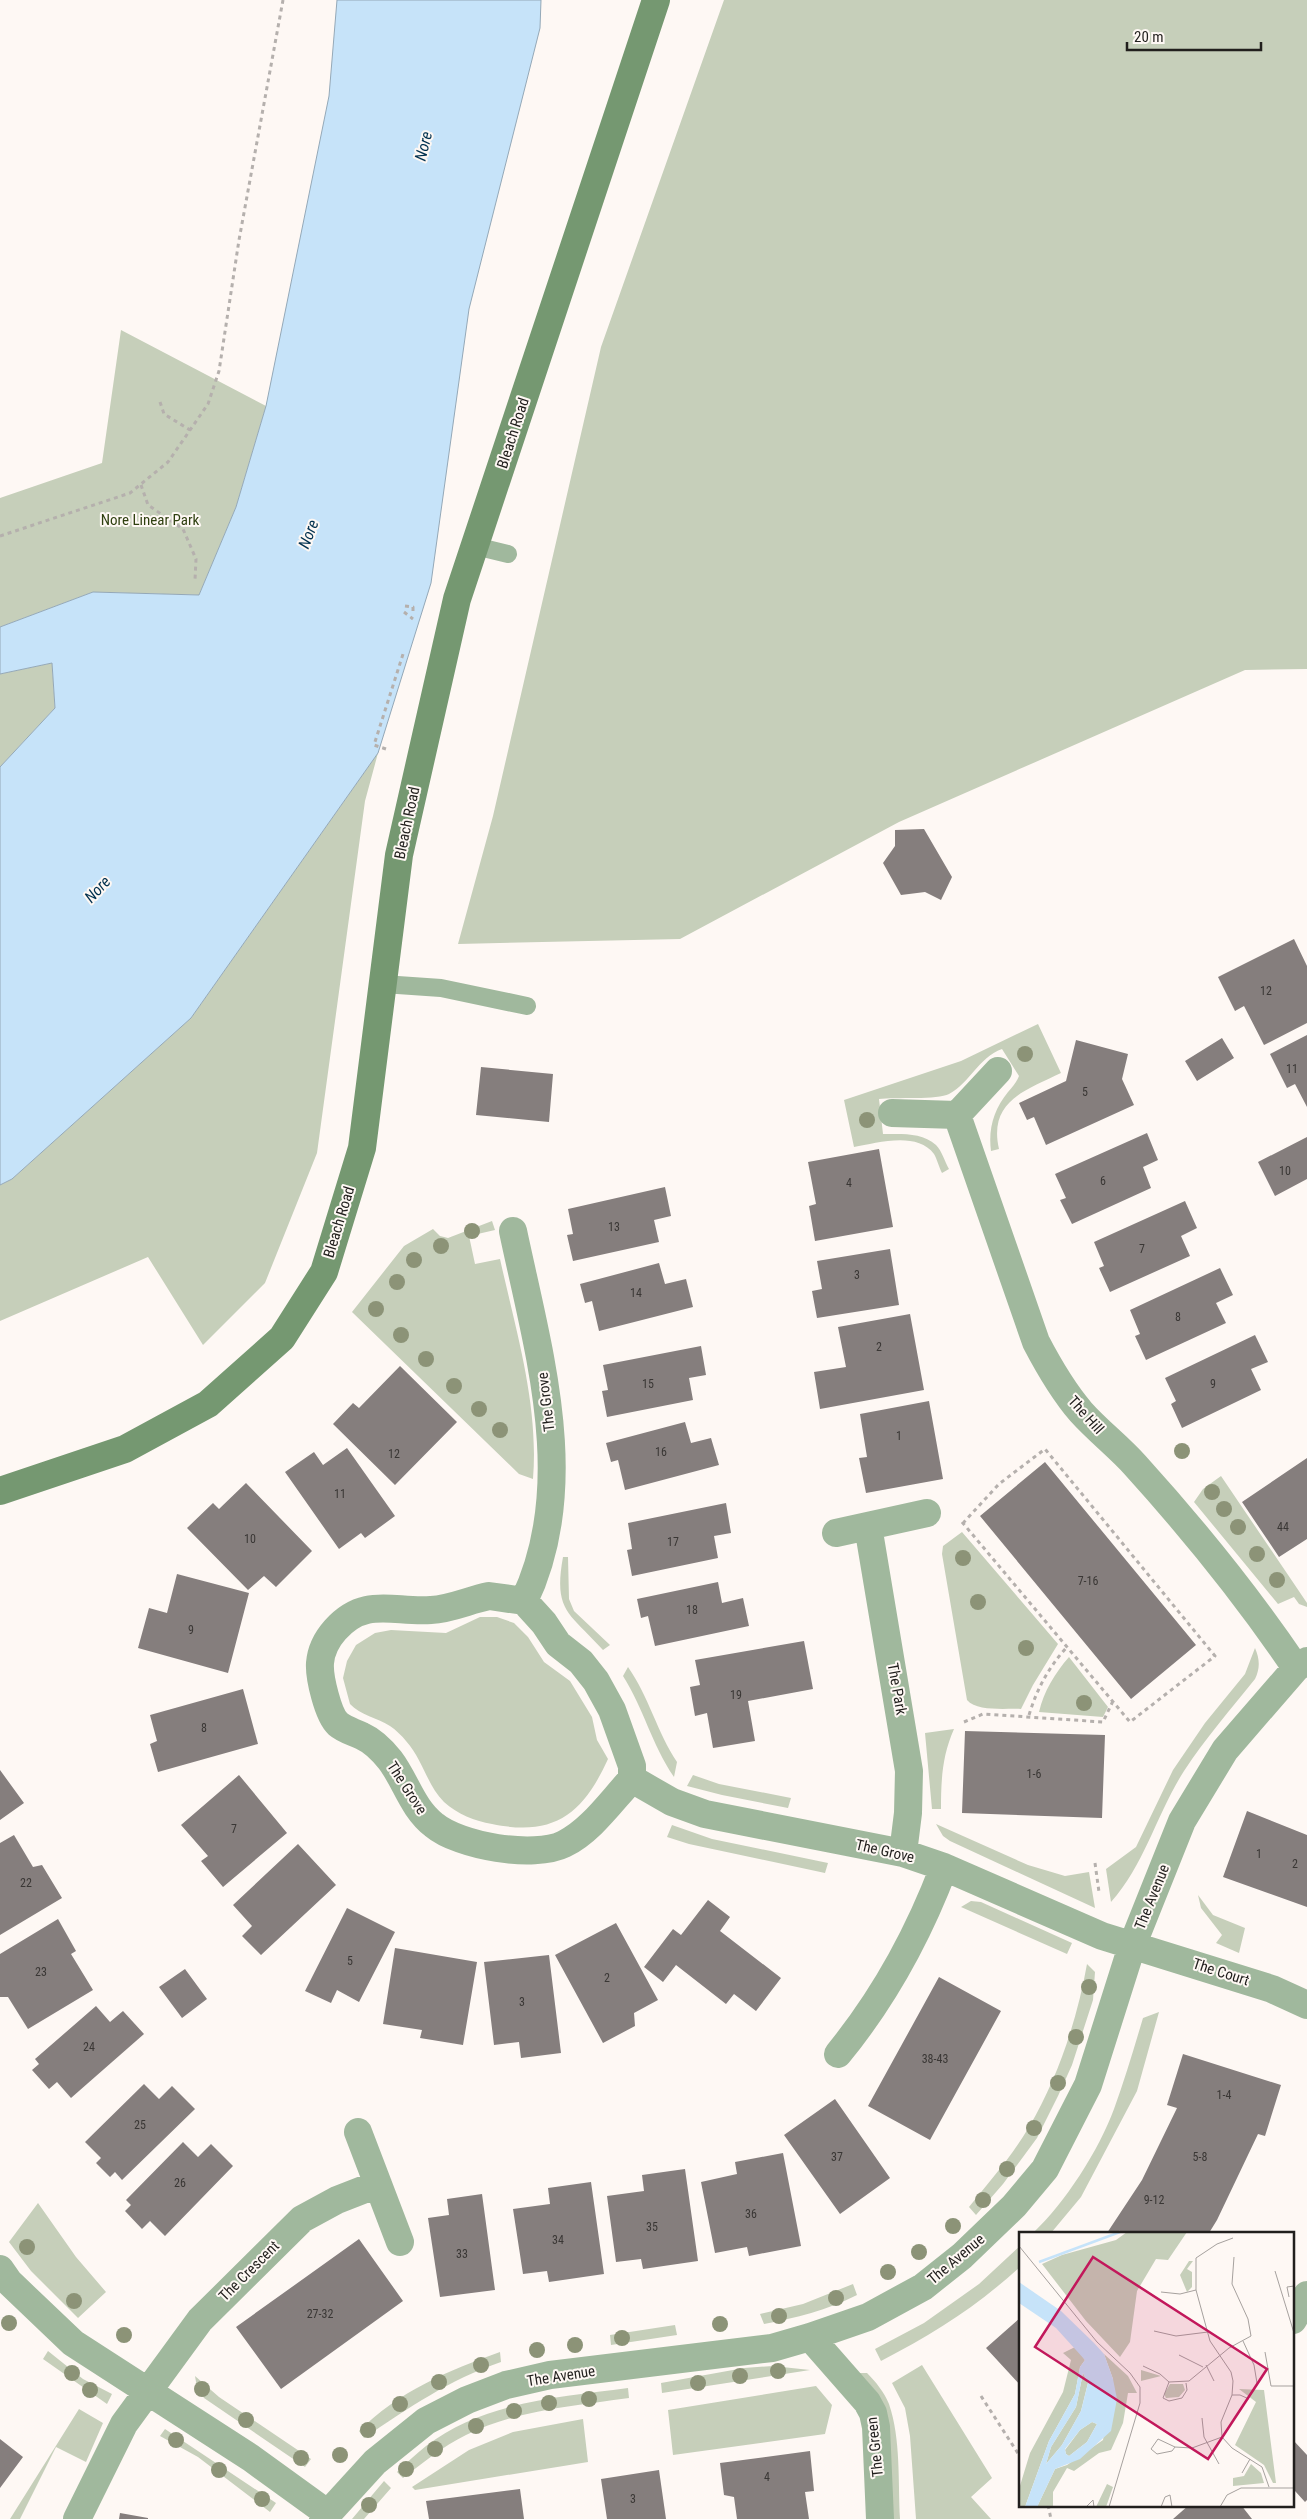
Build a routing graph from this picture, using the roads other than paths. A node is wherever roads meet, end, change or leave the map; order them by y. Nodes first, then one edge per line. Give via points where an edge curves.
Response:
1 (656, 0) edge
2 (475, 546) junction
3 (508, 554) dead end
4 (383, 984) junction
5 (527, 1006) dead end
6 (998, 1071) dead end
7 (892, 1113) dead end
8 (957, 1115) junction
9 (512, 1232) dead end
10 (0, 1491) edge
11 (928, 1513) road end
12 (868, 1526) junction
13 (836, 1534) dead end
14 (524, 1601) junction
15 (1302, 1664) edge
16 (632, 1779) junction
17 (903, 1853) junction
18 (944, 1867) junction
19 (1132, 1946) junction
20 (1307, 2005) edge
21 (838, 2054) dead end
22 (358, 2132) dead end
23 (378, 2184) junction
24 (400, 2242) dead end
25 (0, 2269) edge
26 (1307, 2295) edge
27 (1294, 2318) edge
28 (810, 2337) junction
29 (148, 2391) junction
30 (325, 2516) edge
31 (77, 2519) edge
32 (880, 2519) edge

1 - 2 street, Bleach Road
2 - 3 lane
2 - 4 street, Bleach Road via 457,599 399,855
4 - 5 lane via 441,988
4 - 10 street, Bleach Road via 362,1148 324,1272 282,1338 208,1404 126,1449
6 - 8 street
7 - 8 street
8 - 15 street, The Hill via 1036,1342 1052,1373 1081,1412 1135,1464
9 - 14 street, The Grove via 547,1390 552,1453 549,1521 535,1580
11 - 12 street
12 - 13 street
12 - 17 street, The Park via 909,1771
14 - 16 street via 558,1644 581,1662 596,1681 612,1710 632,1766
14 - 16 street, The Grove via 489,1596 429,1611 374,1608 354,1615 336,1629 324,1646 320,1664 329,1708 337,1723 382,1750 397,1769 415,1805 434,1825 455,1838 479,1846 520,1850 564,1845 584,1830
15 - 19 street, The Avenue via 1225,1750 1182,1821
16 - 17 street, The Grove via 672,1802 705,1814
17 - 18 street, The Grove
18 - 19 street, The Grove
18 - 21 street via 911,1942 860,2028
19 - 20 street, The Court via 1272,1988
19 - 28 street, The Avenue via 1088,2085 1045,2169 1014,2206 962,2256 923,2287 868,2317
22 - 23 street
23 - 24 street
23 - 29 street, The Crescent via 337,2200 302,2219 200,2320
25 - 29 street via 9,2282 73,2343
26 - 27 street
28 - 30 street, The Avenue via 772,2348 506,2384 426,2421 375,2462
28 - 32 street, The Green via 873,2413
29 - 30 street via 251,2458
29 - 31 street, The Crescent via 124,2424

